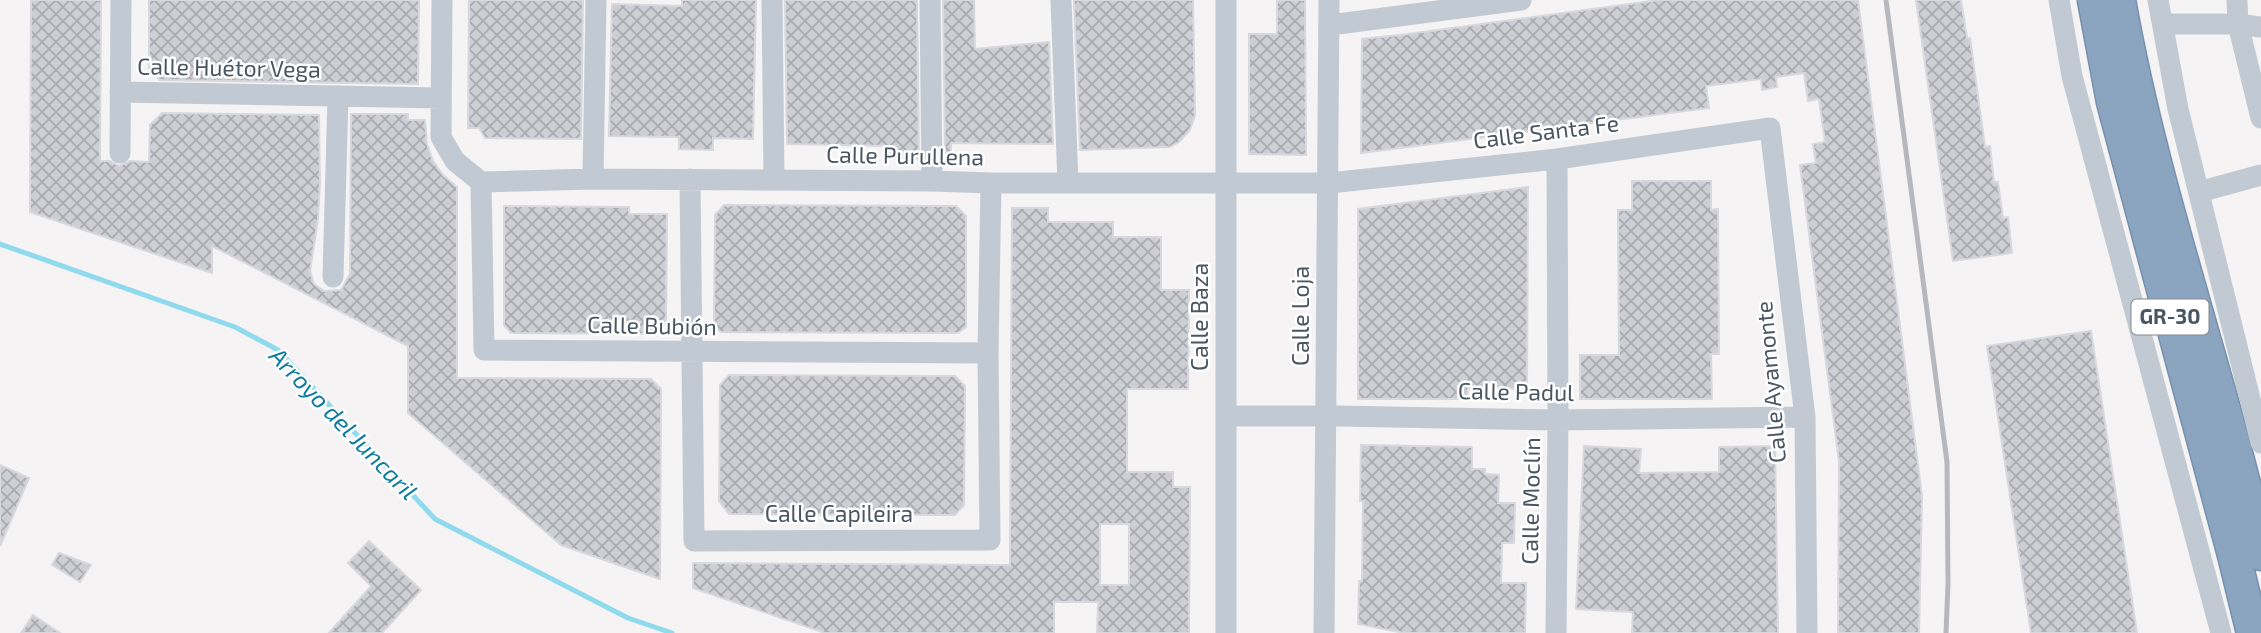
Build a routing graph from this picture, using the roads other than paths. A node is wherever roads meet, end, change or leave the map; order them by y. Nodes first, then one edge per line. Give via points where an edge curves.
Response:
1 (121, 0) edge
2 (442, 0) edge
3 (596, 0) edge
4 (772, 0) edge
5 (930, 0) edge
6 (1061, 0) edge
7 (1226, 0) edge
8 (1329, 0) edge
9 (1521, 0) edge
10 (2059, 0) edge
11 (2094, 0) edge
12 (2119, 0) edge
13 (2158, 0) edge
14 (2237, 0) edge
15 (2163, 24) junction
16 (2238, 24) junction
17 (1330, 25) junction
18 (2261, 27) edge
19 (120, 92) junction
20 (338, 96) junction
21 (441, 98) junction
22 (2261, 118) edge
23 (1770, 128) joint
24 (120, 153) dead end
25 (1557, 159) junction
26 (2261, 176) edge
27 (593, 179) junction
28 (690, 179) junction
29 (774, 180) junction
30 (932, 181) junction
31 (481, 182) junction
32 (1226, 182) junction
33 (991, 183) junction
34 (1068, 183) junction
35 (1329, 183) junction
36 (2199, 192) junction
37 (333, 277) dead end
38 (693, 353) junction
39 (988, 353) junction
40 (1327, 415) junction
41 (1227, 416) junction
42 (1805, 417) junction
43 (1558, 420) junction
44 (2261, 443) edge
45 (2261, 554) edge
46 (1226, 633) edge
47 (1324, 633) edge
48 (1556, 633) edge
49 (1807, 633) edge
50 (2221, 633) edge
51 (2253, 633) edge

1 - 19 street, Calle Huétor Vega
2 - 21 street
3 - 27 street
4 - 29 street
5 - 30 street
6 - 34 street
7 - 32 street, Calle Baza
8 - 17 street, Calle Loja
9 - 17 street
10 - 50 street via 2072,76
11 - 51 highway, GR-30 via 2113,102
12 - 45 highway, GR-30 via 2164,204 2244,478
13 - 15 street
14 - 16 street
15 - 16 street
15 - 36 street
16 - 18 street
16 - 22 street
17 - 35 street, Calle Loja
19 - 20 street, Calle Huétor Vega
19 - 24 street, Calle Huétor Vega
20 - 21 street, Calle Huétor Vega
20 - 37 street, Calle Huétor Vega
21 - 31 street via 441,137 455,161
23 - 25 street, Calle Santa Fe
23 - 42 street, Calle Ayamonte
25 - 35 street, Calle Santa Fe
25 - 43 street, Calle Moclín
26 - 36 street
27 - 28 street, Calle Purullena
27 - 31 street, Calle Purullena
28 - 29 street, Calle Purullena
28 - 38 street, Calle Capileira
29 - 30 street, Calle Purullena
30 - 33 street, Calle Purullena
31 - 38 street, Calle Bubión via 484,350
32 - 34 street, Calle Purullena
32 - 35 street, Calle Purullena
32 - 41 street, Calle Baza
33 - 34 street, Calle Purullena
33 - 39 street, Calle Capileira
35 - 40 street, Calle Loja
36 - 44 street
38 - 39 street, Calle Bubión
38 - 39 street, Calle Capileira via 694,541 990,540
40 - 41 street, Calle Padul
40 - 43 street, Calle Padul
40 - 47 street, Calle Loja
41 - 46 street, Calle Baza
42 - 43 street, Calle Padul
42 - 49 street, Calle Ayamonte
43 - 48 street, Calle Moclín

